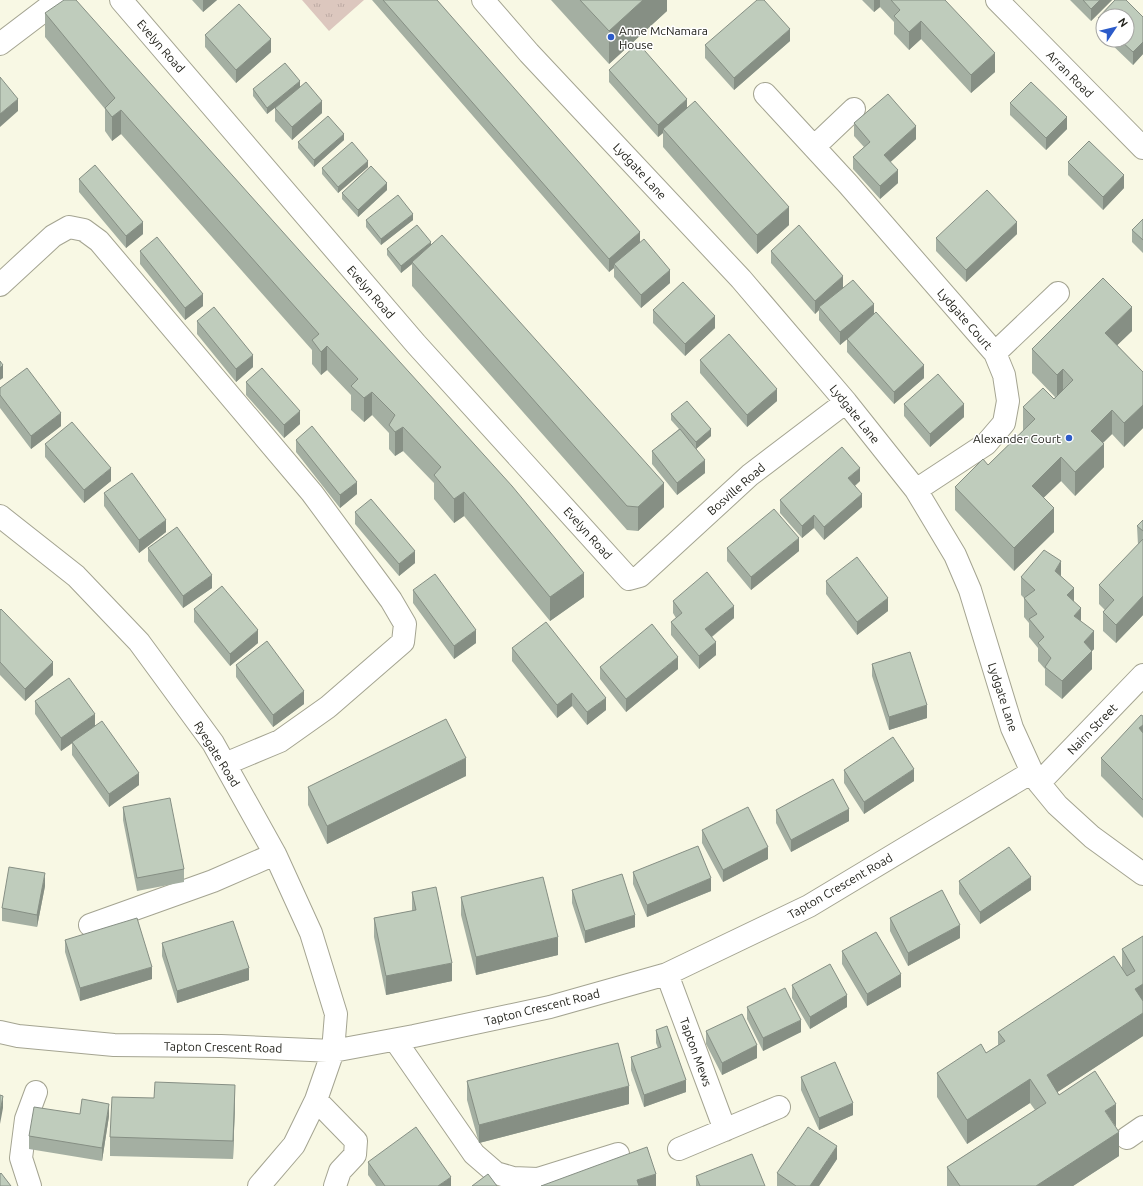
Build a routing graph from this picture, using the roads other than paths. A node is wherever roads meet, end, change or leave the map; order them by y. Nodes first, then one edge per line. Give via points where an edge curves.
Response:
1 (58, 0) edge
2 (121, 0) edge
3 (483, 0) edge
4 (997, 0) edge
5 (0, 44) edge
6 (765, 94) dead end
7 (854, 109) dead end
8 (814, 147) junction
9 (1143, 148) edge
10 (0, 284) edge
11 (1058, 293) dead end
12 (995, 353) junction
13 (846, 402) junction
14 (916, 490) junction
15 (0, 516) edge
16 (629, 579) joint
17 (1143, 675) edge
18 (225, 764) junction
19 (1036, 778) junction
20 (275, 854) junction
21 (1143, 874) edge
22 (90, 925) dead end
23 (667, 974) junction
24 (0, 1032) edge
25 (395, 1040) junction
26 (333, 1051) junction
27 (36, 1092) dead end
28 (316, 1100) junction
29 (779, 1108) dead end
30 (725, 1130) junction
31 (679, 1149) dead end
32 (618, 1154) dead end
33 (30, 1186) edge
34 (259, 1186) edge
35 (335, 1186) edge

1 - 5 street
2 - 16 street, Evelyn Road via 416,344
3 - 13 street, Lydgate Lane via 529,53 742,280
4 - 9 street, Arran Road
6 - 8 street, Lydgate Court
7 - 8 street
8 - 12 street, Lydgate Court
10 - 18 street via 53,236 69,227 84,230 99,241 312,493 391,600 405,624 403,642 328,707 280,741
11 - 12 street
12 - 14 street, Lydgate Court via 1004,375 1008,401 1004,423 986,444
13 - 14 street, Lydgate Lane
13 - 16 street, Bosville Road via 750,475 640,576
14 - 19 street, Lydgate Lane via 955,555 970,590 1012,728
15 - 18 street, Ryegate Road via 76,576 140,642 214,743
17 - 19 street, Nairn Street
18 - 20 street, Ryegate Road
19 - 21 street, Lydgate Lane via 1057,805 1092,837
19 - 23 street, Tapton Crescent Road via 809,906
20 - 22 street via 213,881
20 - 26 street, Ryegate Road via 312,933 336,1014
23 - 25 street, Tapton Crescent Road via 550,1007
23 - 30 street, Tapton Mews
24 - 26 street, Tapton Crescent Road via 114,1045
25 - 26 street, Tapton Crescent Road
25 - 32 street via 474,1154 496,1173 513,1178 538,1179
26 - 28 street, Ryegate Road
27 - 33 street via 26,1119 21,1158
28 - 34 street, Ryegate Road via 294,1145
28 - 35 street via 356,1141 355,1155 340,1171
29 - 30 street
30 - 31 street

